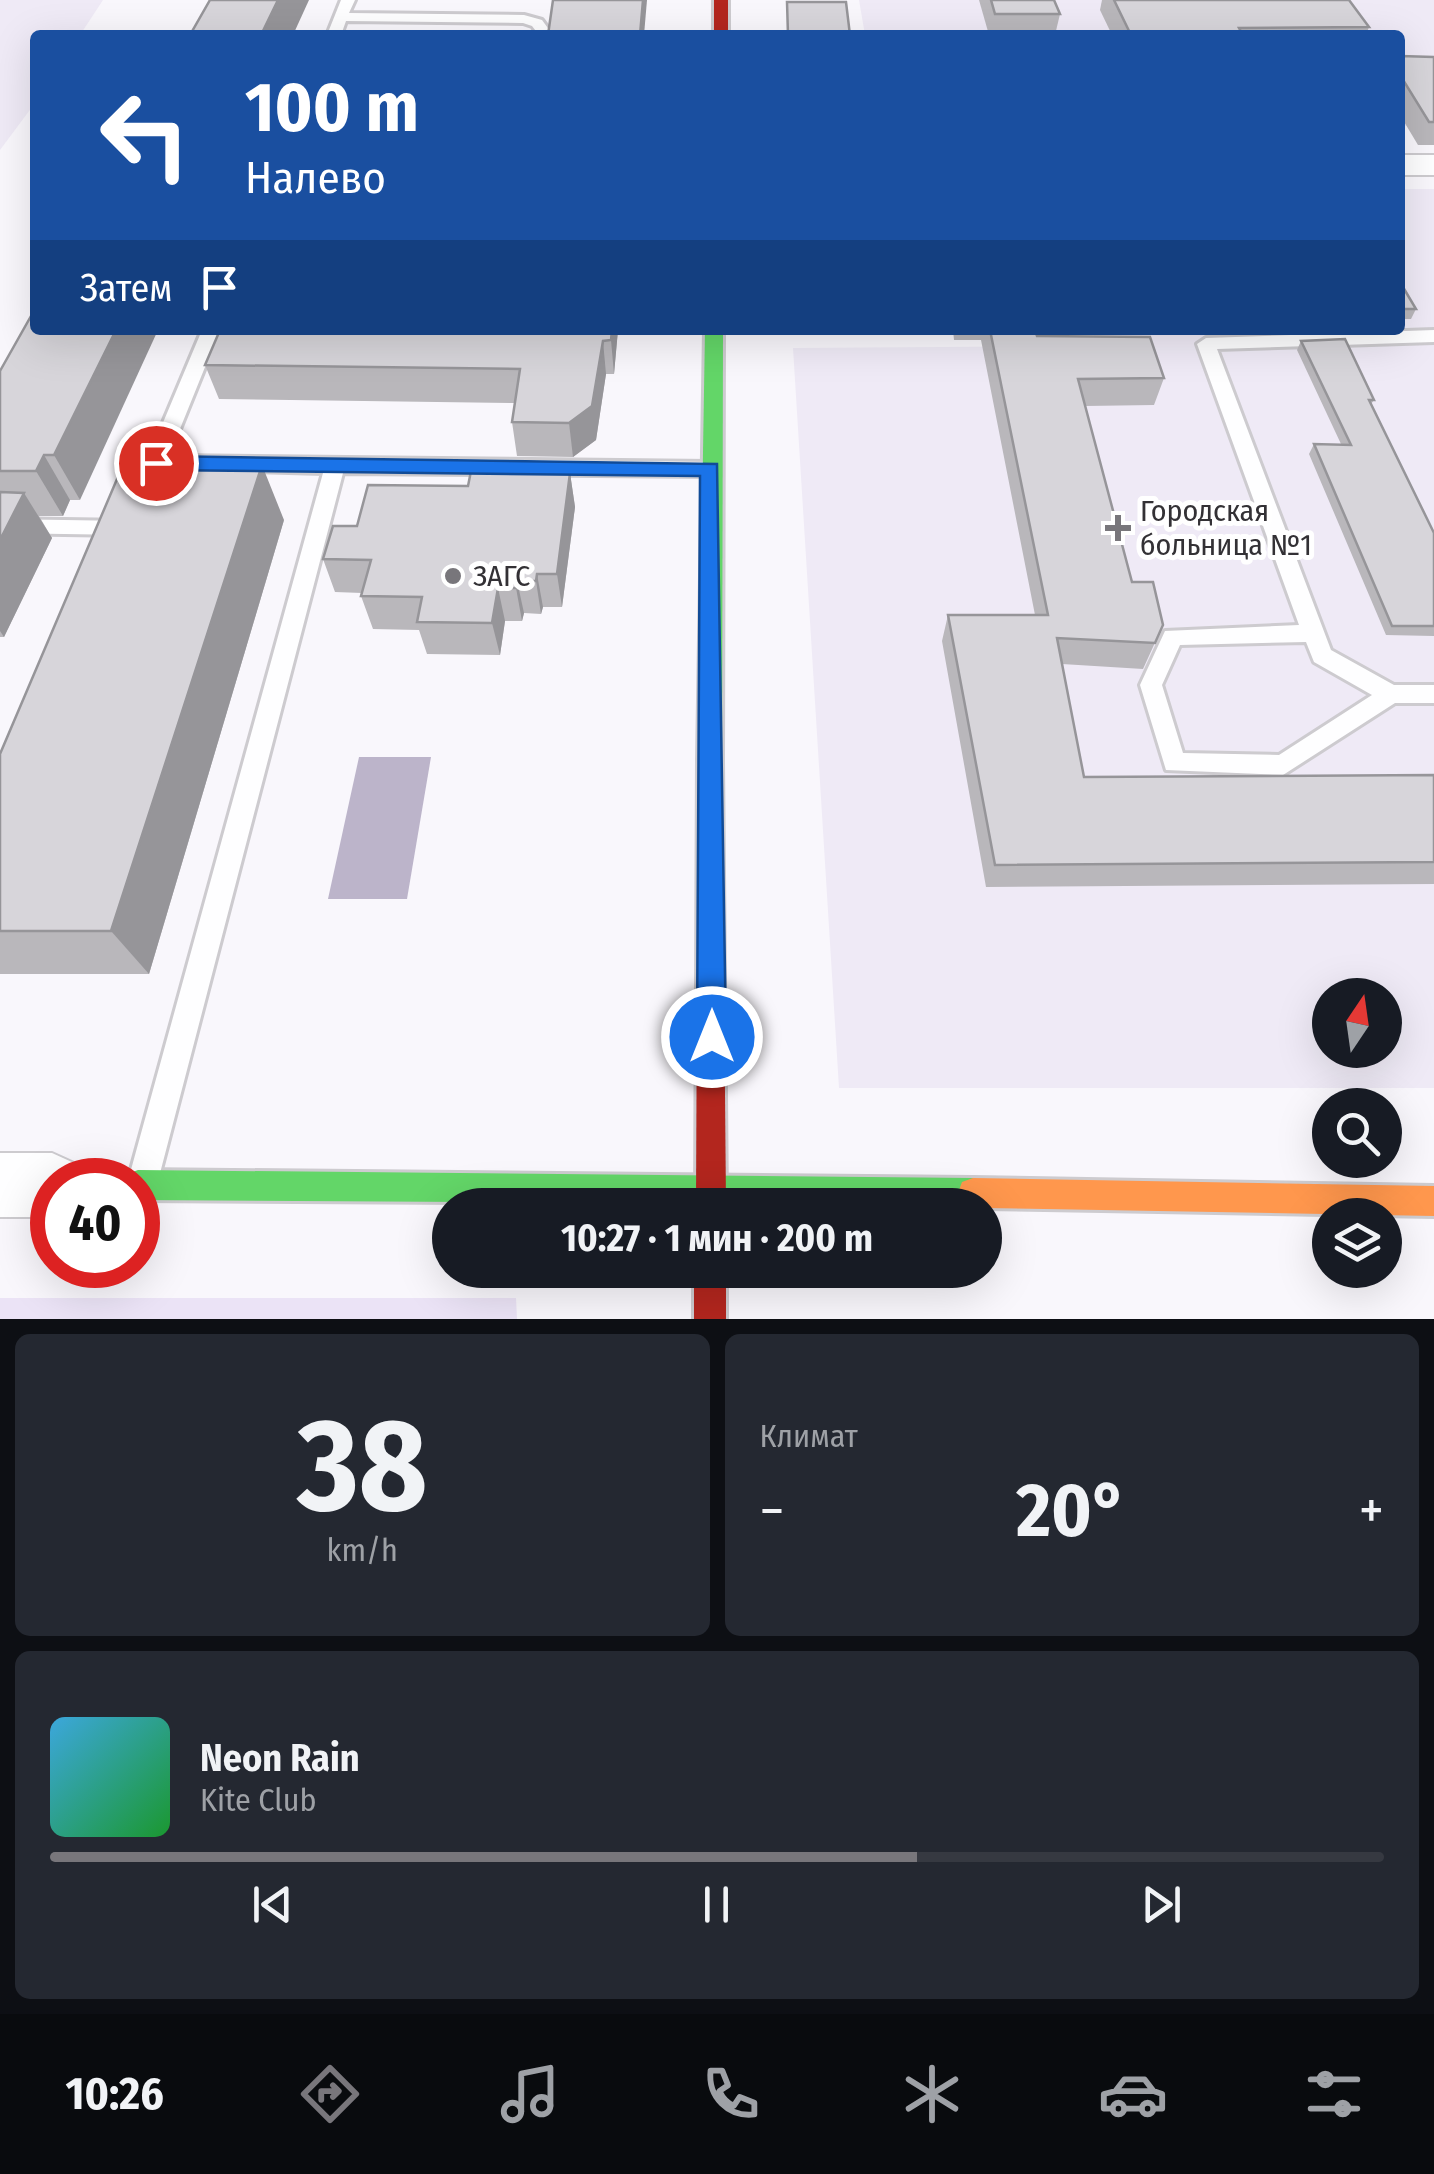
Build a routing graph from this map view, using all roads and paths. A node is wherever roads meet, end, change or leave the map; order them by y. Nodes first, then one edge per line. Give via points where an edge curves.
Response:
1 (348, 0) edge
2 (721, 0) edge
3 (341, 17) junction
4 (336, 30) edge
5 (543, 30) edge
6 (721, 30) edge
7 (1405, 165) edge
8 (1434, 165) edge
9 (215, 335) edge
10 (714, 335) edge
11 (1434, 336) edge
12 (335, 466) junction
13 (710, 469) junction
14 (0, 526) edge
15 (131, 528) edge
16 (1314, 633) junction
17 (1391, 694) junction
18 (1434, 694) edge
19 (147, 1158) edge
20 (0, 1184) edge
21 (30, 1185) edge
22 (160, 1185) edge
23 (711, 1188) edge
24 (432, 1191) edge
25 (1002, 1199) edge
26 (1434, 1201) edge
27 (710, 1288) edge
28 (710, 1319) edge

1 - 3 lane
2 - 6 street
3 - 4 lane
3 - 5 lane via 524,19
7 - 8 street
9 - 12 lane via 153,471
10 - 13 street
11 - 16 lane via 1206,344
12 - 13 lane
12 - 19 lane
13 - 23 street
14 - 15 lane
16 - 17 lane via 1322,656
16 - 17 lane via 1173,637 1151,685 1174,763 1283,765
17 - 18 lane
20 - 21 street
22 - 24 street
25 - 26 street
27 - 28 street

